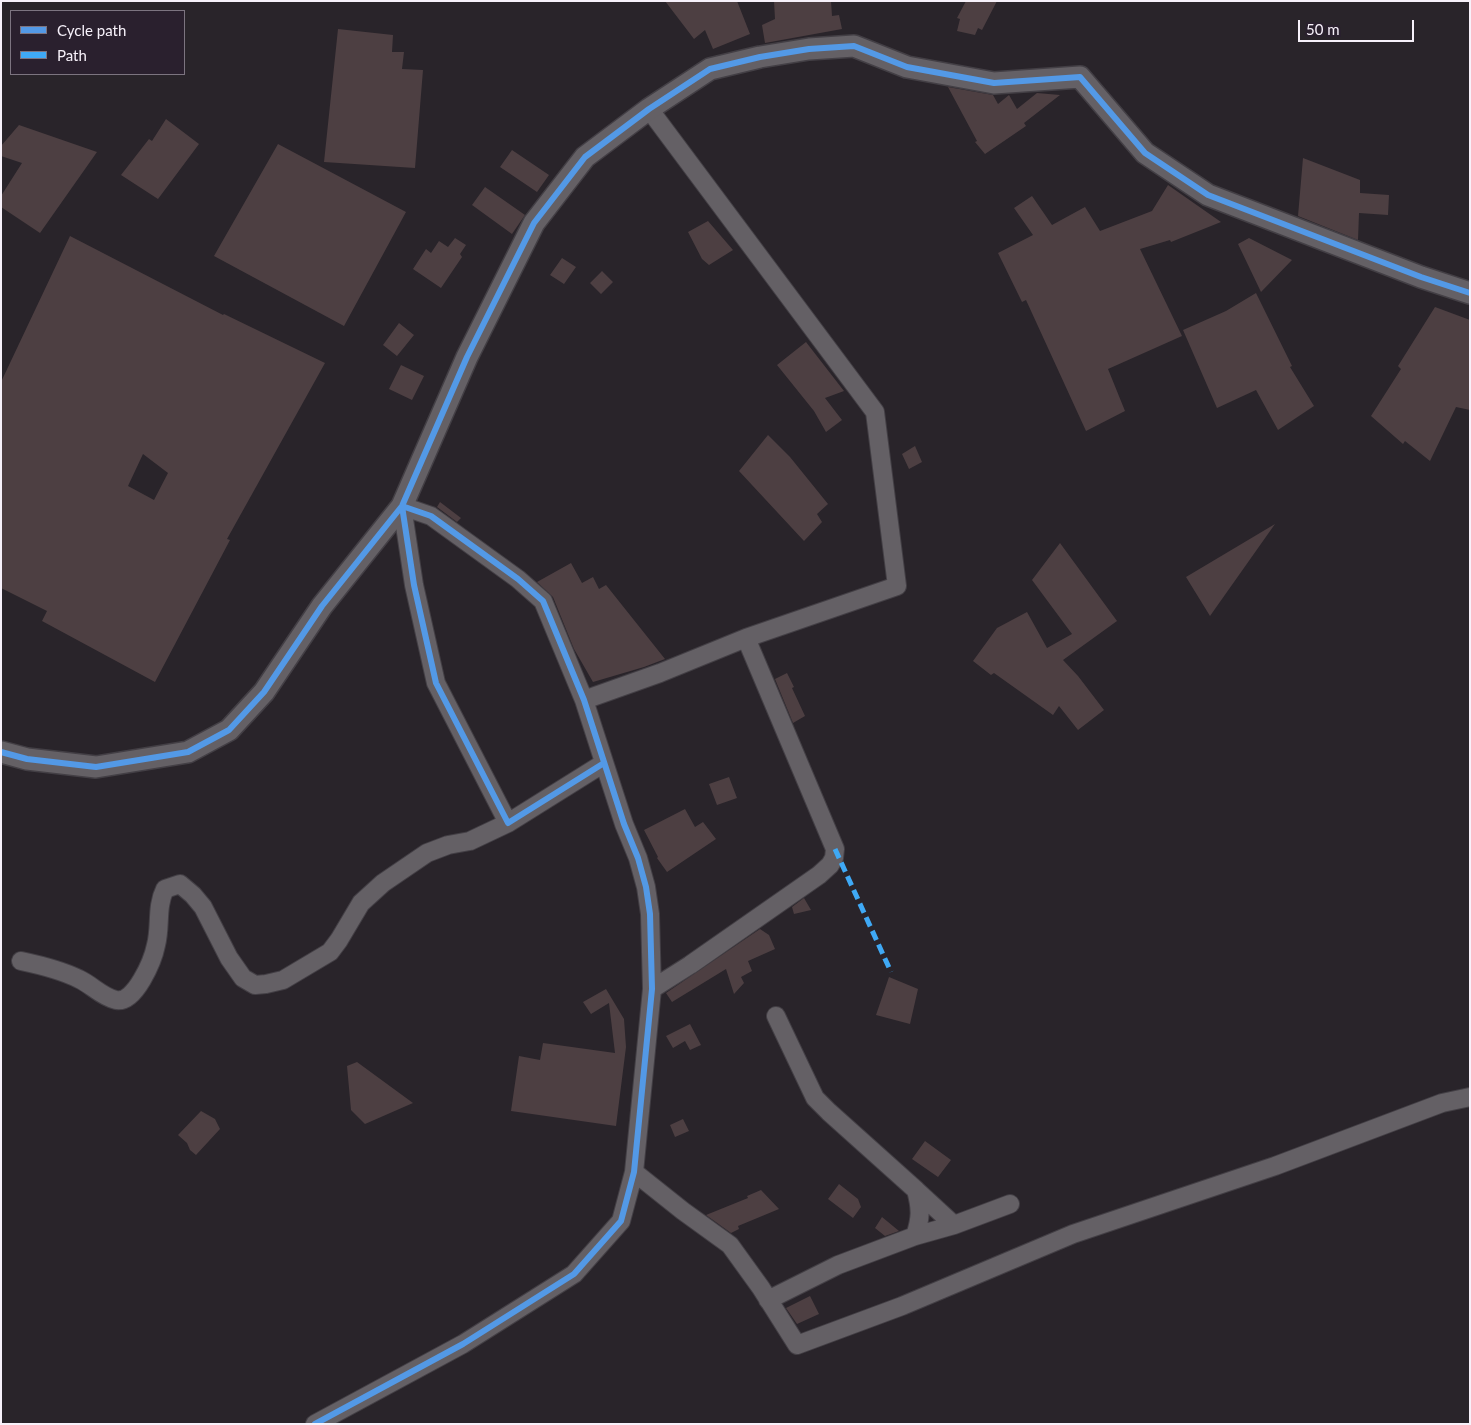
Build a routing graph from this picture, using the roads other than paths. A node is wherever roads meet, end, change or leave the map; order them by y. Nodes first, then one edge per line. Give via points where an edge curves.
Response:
1 (649, 109) junction
2 (1470, 293) edge
3 (402, 506) junction
4 (746, 638) junction
5 (584, 700) junction
6 (1, 752) edge
7 (604, 763) junction
8 (508, 823) junction
9 (21, 961) dead end
10 (652, 989) junction
11 (776, 1016) dead end
12 (1470, 1097) edge
13 (634, 1172) junction
14 (916, 1190) junction
15 (1010, 1204) dead end
16 (954, 1225) junction
17 (915, 1236) junction
18 (768, 1300) junction
19 (315, 1424) edge

1 - 2 street via 710,69 760,56 809,49 854,46 907,67 994,83 1080,77 1145,153 1208,195
1 - 3 street via 585,158 534,223 467,356
1 - 4 street via 874,412 897,586
3 - 5 street via 431,516 543,601
3 - 6 street via 322,606 264,692 229,730 188,752 96,767 27,759
3 - 8 street via 414,585 436,683
4 - 5 street
4 - 10 street via 835,849 834,858 819,875 794,893
5 - 7 street
7 - 8 street
7 - 10 street via 646,887
8 - 9 street via 470,841 427,853 383,883 361,903 330,952 283,980 255,985 243,978 203,907 180,884 165,889 161,897 157,943 152,960 126,999 108,997 80,979
10 - 13 street
11 - 14 street via 815,1098
12 - 18 street via 1442,1103 1275,1166 1073,1234 902,1306 798,1345
13 - 18 street via 730,1245
13 - 19 street via 621,1221 574,1274 463,1344
14 - 16 street
14 - 17 street via 920,1222
15 - 16 street
16 - 17 street
17 - 18 street via 838,1265

